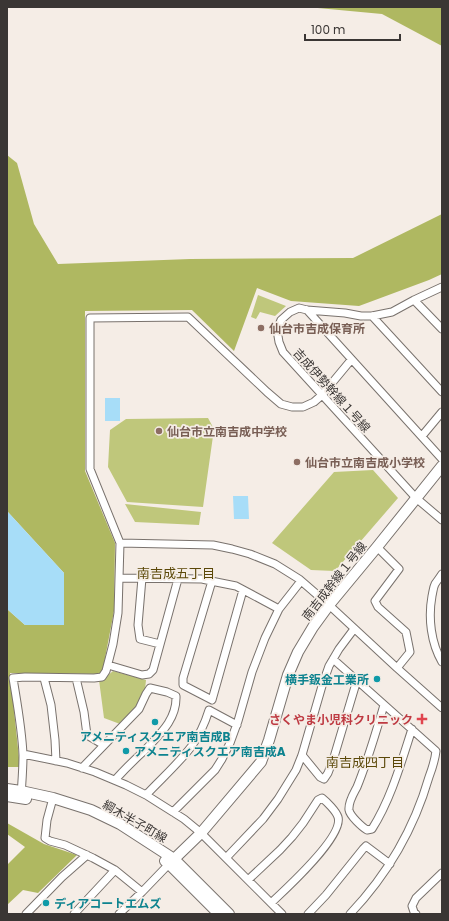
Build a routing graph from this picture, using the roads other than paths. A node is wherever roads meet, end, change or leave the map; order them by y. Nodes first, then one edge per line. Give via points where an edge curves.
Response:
1 (442, 287) edge
2 (414, 300) junction
3 (307, 310) junction
4 (372, 316) junction
5 (442, 329) edge
6 (351, 360) junction
7 (442, 392) edge
8 (322, 395) junction
9 (442, 412) edge
10 (422, 436) junction
11 (442, 459) edge
12 (442, 466) edge
13 (416, 498) junction
14 (442, 520) edge
15 (120, 543) junction
16 (377, 547) junction
17 (442, 574) edge
18 (120, 578) junction
19 (142, 578) junction
20 (178, 579) junction
21 (212, 581) junction
22 (301, 581) junction
23 (243, 590) junction
24 (329, 605) junction
25 (279, 609) junction
26 (354, 628) junction
27 (160, 644) junction
28 (442, 645) edge
29 (437, 653) junction
30 (333, 658) junction
31 (442, 662) edge
32 (108, 665) junction
33 (397, 668) junction
34 (44, 678) junction
35 (76, 678) junction
36 (357, 680) junction
37 (384, 705) junction
38 (442, 708) edge
39 (237, 725) junction
40 (412, 729) junction
41 (104, 745) junction
42 (23, 754) junction
43 (302, 755) junction
44 (56, 761) junction
45 (82, 768) junction
46 (115, 780) junction
47 (7, 789) edge
48 (21, 794) junction
49 (146, 795) junction
50 (7, 796) edge
51 (52, 800) junction
52 (173, 812) junction
53 (201, 833) junction
54 (87, 855) junction
55 (226, 858) junction
56 (172, 861) junction
57 (390, 864) junction
58 (115, 870) junction
59 (442, 873) edge
60 (248, 880) junction
61 (142, 892) junction
62 (271, 903) junction
63 (26, 914) edge
64 (74, 914) edge
65 (119, 914) edge
66 (219, 914) edge
67 (229, 914) edge
68 (282, 914) edge
69 (308, 914) edge
70 (350, 914) edge
71 (416, 914) edge

1 - 2 street, 吉成伊勢幹線１号線
2 - 4 street, 吉成伊勢幹線１号線 via 392,312
2 - 5 street
3 - 4 street, 吉成伊勢幹線１号線
3 - 6 street
3 - 8 street, 吉成伊勢幹線１号線 via 299,308 281,320 277,330 279,342 283,352
4 - 7 street
6 - 8 street
6 - 10 street
8 - 13 street, 吉成伊勢幹線１号線
8 - 15 street via 304,407 281,404 188,317 90,318 90,469
9 - 10 street
10 - 11 street
12 - 13 street, 南吉成幹線１号線
13 - 14 street, 吉成伊勢幹線１号線
13 - 16 street, 南吉成幹線１号線
15 - 18 street
15 - 22 street via 208,544 232,549 275,564
16 - 24 street, 南吉成幹線１号線
16 - 33 street via 399,569 375,601 378,607 406,632 410,652
17 - 29 street via 434,585 430,617
18 - 19 street
18 - 32 street via 118,613
19 - 20 street
19 - 27 street via 138,625 140,639
20 - 21 street
20 - 27 street
21 - 23 street
21 - 23 street via 182,678 183,685 212,700
22 - 24 street
22 - 25 street
23 - 25 street
24 - 26 street
24 - 53 street, 南吉成幹線１号線 via 313,627 288,675 261,762
25 - 39 street via 252,672
26 - 30 street
26 - 33 street
27 - 32 street via 153,670 149,674 142,675
28 - 29 street
29 - 31 street
30 - 36 street
30 - 43 street
32 - 35 street via 102,677
33 - 38 street
34 - 35 street
34 - 42 street via 13,678
34 - 44 street via 51,704
35 - 41 street via 87,736
36 - 37 street
36 - 43 street via 334,757 324,780
37 - 40 street
37 - 40 street via 362,776 349,807 349,812 367,830 372,829 378,820
39 - 49 street via 209,710 205,723 191,747
39 - 52 street via 215,770
40 - 57 street via 436,751 424,794 411,826
41 - 45 street
41 - 46 street via 139,709 150,688 176,696 175,710 160,736
42 - 44 street
42 - 48 street
43 - 55 street via 296,770 263,820
44 - 45 street
45 - 46 street
46 - 49 street
47 - 48 street
48 - 50 street
48 - 51 street
49 - 52 street
51 - 54 street via 44,838
51 - 56 street via 117,829
52 - 53 street
53 - 55 street
53 - 56 street, 南吉成幹線１号線
54 - 58 street
54 - 63 street
55 - 60 street
56 - 61 street
56 - 66 street
56 - 67 street, 綱木半子町線
57 - 69 street via 366,846 326,896
57 - 70 street
58 - 61 street
58 - 64 street
59 - 71 street via 416,898 412,906
60 - 62 street
60 - 62 street via 292,837 318,800 322,798 326,801 338,816 336,829 308,868
61 - 65 street
62 - 68 street

